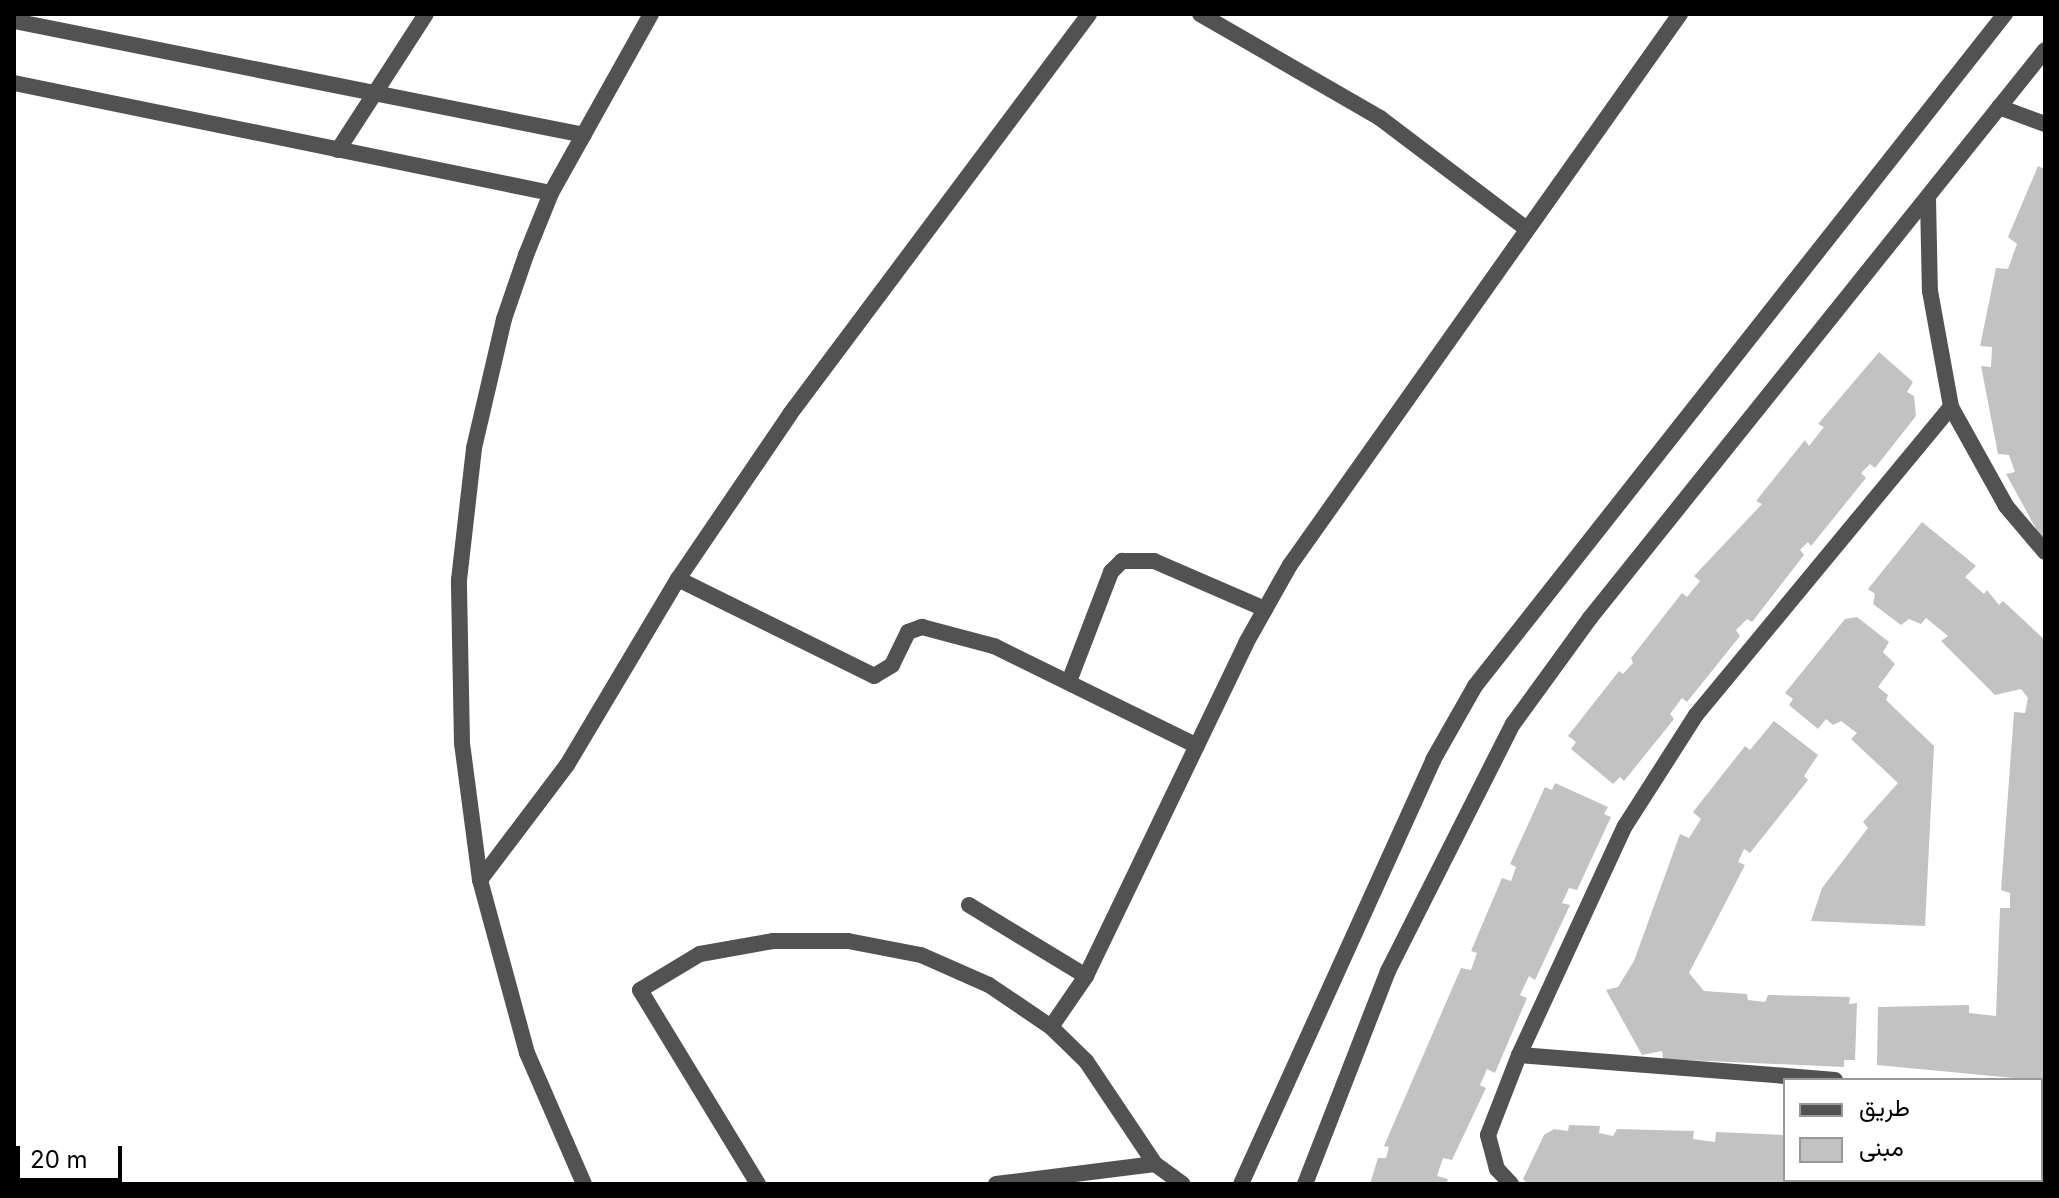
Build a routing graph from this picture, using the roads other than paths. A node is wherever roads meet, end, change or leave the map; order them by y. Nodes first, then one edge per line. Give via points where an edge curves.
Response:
1 (426, 14) edge
2 (651, 14) edge
3 (1089, 14) edge
4 (1200, 14) edge
5 (1680, 14) edge
6 (2005, 14) edge
7 (14, 21) edge
8 (2045, 50) edge
9 (14, 83) edge
10 (375, 93) junction
11 (1999, 107) junction
12 (2045, 124) edge
13 (584, 135) junction
14 (338, 150) junction
15 (551, 193) junction
16 (1928, 199) junction
17 (1527, 229) junction
18 (1951, 407) junction
19 (2045, 552) edge
20 (678, 579) junction
21 (1265, 609) junction
22 (1070, 679) junction
23 (1197, 746) junction
24 (480, 880) junction
25 (969, 905) dead end
26 (1086, 976) junction
27 (1051, 1027) junction
28 (1519, 1055) junction
29 (1810, 1078) edge
30 (1155, 1164) junction
31 (584, 1184) edge
32 (758, 1184) edge
33 (996, 1184) edge
34 (1183, 1184) edge
35 (1241, 1184) edge
36 (1305, 1184) edge
37 (1511, 1184) edge

1 - 10 street
2 - 13 street
3 - 20 street via 790,414
4 - 17 street via 1380,118
5 - 17 street
6 - 35 street via 1475,686 1433,760
7 - 10 street
8 - 11 street
9 - 14 street
10 - 13 street
10 - 14 street
11 - 12 street
11 - 16 street
13 - 15 street
14 - 15 street
15 - 24 street via 504,319 464,513 458,662 462,743
16 - 18 street via 1930,291
16 - 36 street via 1590,618 1513,724 1388,971
17 - 21 street via 1343,488
18 - 19 street via 1991,482
18 - 28 street via 1736,666 1658,769 1601,874
20 - 22 street via 874,676 892,665 908,632 922,627 994,646
20 - 24 street via 567,765
21 - 22 street via 1154,561 1122,561 1111,572
21 - 23 street
22 - 23 street
23 - 26 street
24 - 31 street via 527,1053
25 - 26 street
26 - 27 street
27 - 30 street via 1086,1061
27 - 32 street via 989,985 921,955 848,941 773,941 700,954 640,990
28 - 29 street
28 - 37 street via 1488,1135 1497,1169
30 - 33 street
30 - 34 street

